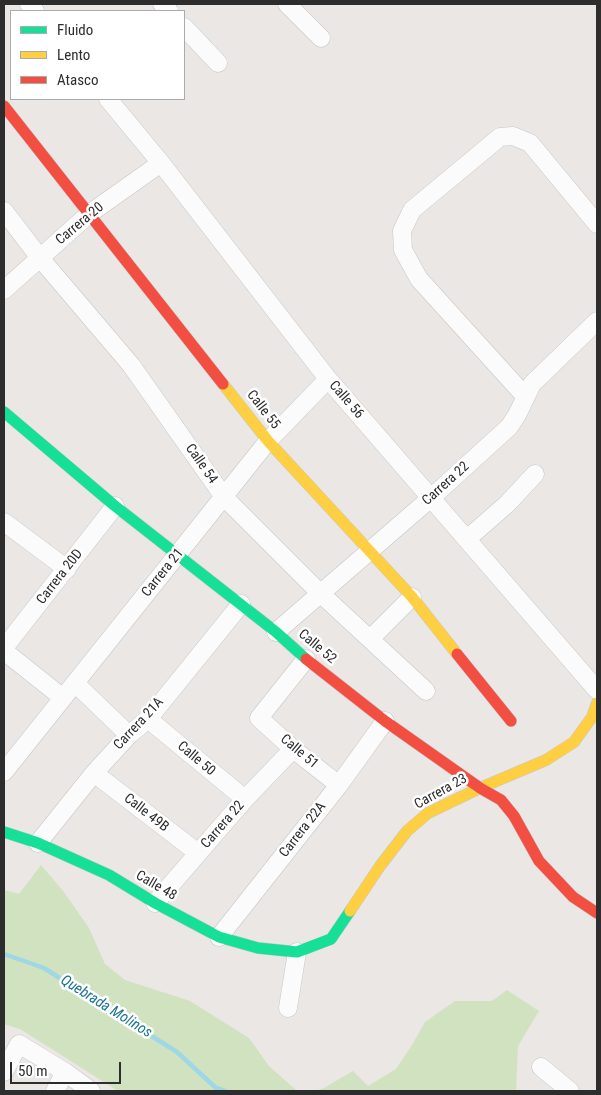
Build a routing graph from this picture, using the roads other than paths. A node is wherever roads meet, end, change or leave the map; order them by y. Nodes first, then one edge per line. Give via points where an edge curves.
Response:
1 (287, 4) edge
2 (185, 28) edge
3 (321, 38) dead end
4 (218, 63) dead end
5 (109, 100) edge
6 (4, 106) edge
7 (161, 162) junction
8 (4, 211) edge
9 (89, 214) junction
10 (597, 224) edge
11 (40, 258) junction
12 (4, 290) edge
13 (597, 321) edge
14 (328, 379) junction
15 (525, 396) junction
16 (4, 412) edge
17 (268, 441) junction
18 (536, 474) dead end
19 (224, 497) junction
20 (432, 497) junction
21 (115, 506) junction
22 (7, 531) edge
23 (467, 539) junction
24 (369, 550) junction
25 (178, 554) junction
26 (67, 569) junction
27 (320, 593) junction
28 (412, 597) junction
29 (241, 604) junction
30 (276, 632) junction
31 (370, 639) junction
32 (4, 649) edge
33 (306, 659) junction
34 (74, 683) junction
35 (597, 690) edge
36 (426, 691) dead end
37 (63, 698) junction
38 (597, 703) edge
39 (148, 718) junction
40 (511, 721) dead end
41 (386, 722) junction
42 (129, 735) junction
43 (293, 749) junction
44 (4, 772) edge
45 (94, 773) junction
46 (339, 785) junction
47 (480, 788) junction
48 (245, 799) junction
49 (4, 832) edge
50 (38, 843) junction
51 (198, 853) junction
52 (155, 903) junction
53 (597, 913) edge
54 (219, 936) junction
55 (297, 952) junction
56 (288, 1008) dead end
57 (542, 1067) dead end
58 (4, 1072) edge
59 (65, 1072) junction
60 (54, 1091) edge
61 (91, 1091) edge
62 (570, 1091) edge

1 - 3 street
2 - 4 street
5 - 7 street, Calle 56
6 - 9 street, Calle 55
7 - 9 street, Carrera 20
7 - 14 street, Calle 56
8 - 11 street, Calle 54
9 - 11 street, Carrera 20
9 - 17 street, Calle 55
10 - 15 street via 530,142 513,136 500,137 412,210 402,231 403,250 420,279
11 - 12 street, Carrera 20
11 - 19 street, Calle 54 via 131,364
13 - 15 street, Carrera 22 via 532,384
14 - 17 street, Carrera 21
14 - 20 street, Calle 56
15 - 20 street, Carrera 22 via 509,427
16 - 21 street, Calle 52
17 - 19 street, Carrera 21
17 - 24 street, Calle 55
18 - 23 street
19 - 25 street, Carrera 21
19 - 27 street, Calle 54
20 - 23 street, Calle 56
20 - 24 street, Carrera 22
21 - 25 street, Calle 52
21 - 26 street, Carrera 20D
22 - 26 street
23 - 35 street, Calle 56
24 - 27 street, Carrera 22
24 - 28 street, Calle 55
25 - 29 street, Calle 52
25 - 34 street, Carrera 21
26 - 32 street, Carrera 20D
27 - 30 street, Carrera 22
27 - 31 street, Calle 54
28 - 31 street
28 - 40 street, Calle 55
29 - 30 street, Calle 52
29 - 39 street, Carrera 21A
30 - 33 street, Calle 52
31 - 36 street, Calle 54
32 - 37 street
33 - 41 street, Calle 52
33 - 43 street, Calle 51 via 259,718
34 - 37 street, Carrera 21
34 - 42 street
37 - 44 street, Carrera 21
38 - 47 street, Carrera 23 via 592,717 574,742 546,760
39 - 42 street, Carrera 21A
39 - 48 street, Calle 50
41 - 46 street, Carrera 22A
41 - 47 street, Calle 52
42 - 45 street, Carrera 21A
43 - 46 street, Calle 51
43 - 48 street, Carrera 22
45 - 50 street, Carrera 21A
45 - 51 street, Calle 49B
46 - 54 street, Carrera 22A
47 - 53 street, Calle 52 via 501,800 540,861 573,898
47 - 55 street, Carrera 23 via 428,813 406,831 331,938
48 - 51 street, Carrera 22
49 - 50 street, Calle 48
50 - 52 street, Calle 48 via 109,875
51 - 52 street, Carrera 22
52 - 54 street, Calle 48
54 - 55 street, Calle 48 via 258,948
55 - 56 street
57 - 62 street
58 - 59 street via 20,1044
59 - 60 street
59 - 61 street

